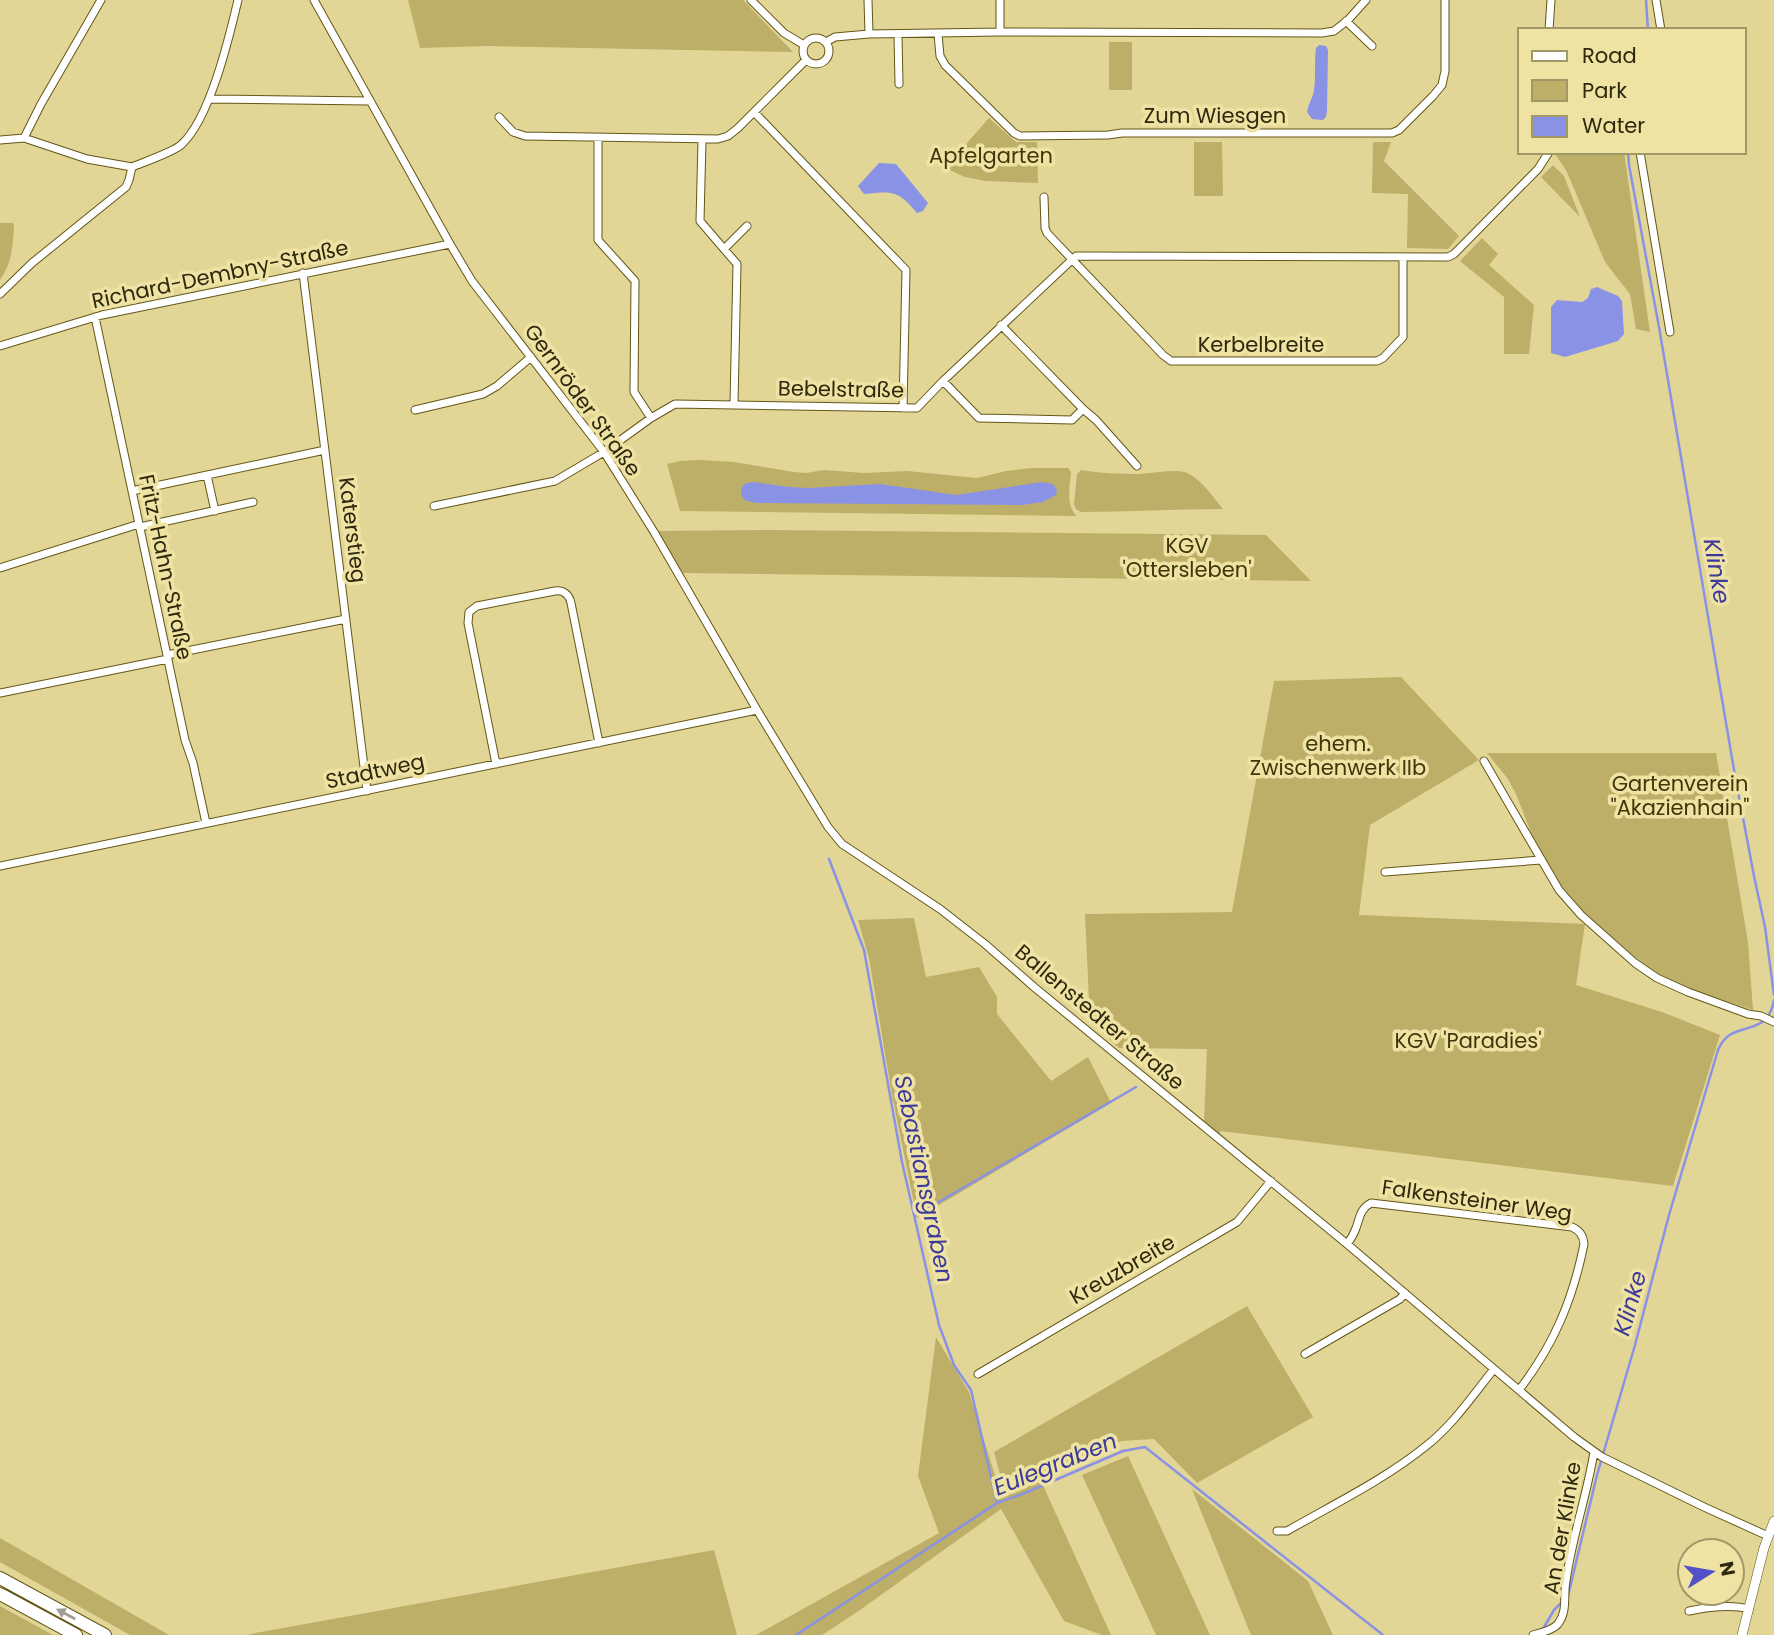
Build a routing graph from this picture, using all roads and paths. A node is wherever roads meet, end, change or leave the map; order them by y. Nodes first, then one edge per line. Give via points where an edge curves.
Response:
1 (101, 0) edge
2 (238, 0) edge
3 (314, 0) edge
4 (751, 0) edge
5 (869, 0) edge
6 (1000, 0) edge
7 (1366, 0) edge
8 (1445, 0) edge
9 (1552, 0) edge
10 (1656, 0) edge
11 (1346, 21) junction
12 (1549, 28) edge
13 (1661, 28) edge
14 (1000, 32) junction
15 (869, 34) junction
16 (898, 34) junction
17 (939, 34) junction
18 (826, 42) junction
19 (804, 45) junction
20 (1372, 46) dead end
21 (806, 60) junction
22 (899, 84) dead end
23 (209, 99) junction
24 (369, 101) junction
25 (754, 112) junction
26 (499, 117) dead end
27 (24, 138) junction
28 (598, 138) junction
29 (702, 140) junction
30 (0, 141) edge
31 (1548, 154) edge
32 (1640, 154) edge
33 (132, 167) junction
34 (1044, 197) dead end
35 (747, 226) dead end
36 (450, 244) junction
37 (724, 249) junction
38 (1403, 258) junction
39 (1072, 259) junction
40 (303, 273) junction
41 (0, 294) edge
42 (95, 317) junction
43 (1001, 326) junction
44 (1671, 332) dead end
45 (0, 346) edge
46 (531, 357) junction
47 (943, 381) junction
48 (734, 404) junction
49 (903, 408) junction
50 (1083, 409) junction
51 (415, 410) dead end
52 (651, 418) junction
53 (325, 450) junction
54 (604, 452) junction
55 (1137, 466) dead end
56 (207, 475) junction
57 (132, 491) junction
58 (253, 502) dead end
59 (434, 506) dead end
60 (215, 511) junction
61 (139, 526) junction
62 (0, 568) edge
63 (346, 619) junction
64 (167, 657) junction
65 (0, 693) edge
66 (757, 710) junction
67 (599, 743) junction
68 (788, 758) joint
69 (1484, 761) dead end
70 (496, 764) junction
71 (367, 791) junction
72 (206, 823) junction
73 (1541, 860) junction
74 (0, 866) edge
75 (1385, 872) dead end
76 (1774, 1022) edge
77 (1271, 1181) junction
78 (1347, 1244) junction
79 (1405, 1293) junction
80 (1305, 1354) dead end
81 (1494, 1368) junction
82 (978, 1374) dead end
83 (1519, 1390) junction
84 (1599, 1455) junction
85 (1774, 1524) edge
86 (1277, 1531) dead end
87 (1768, 1536) junction
88 (0, 1578) edge
89 (0, 1594) edge
90 (1749, 1609) junction
91 (1689, 1611) dead end
92 (76, 1635) edge
93 (105, 1635) edge
94 (1533, 1635) edge
95 (1742, 1635) edge

1 - 27 street
2 - 23 street
3 - 24 street, Gernröder Straße
4 - 19 street via 783,33
5 - 15 street
6 - 14 street
7 - 11 street
8 - 17 street, Zum Wiesgen via 1441,85 1392,133 1020,136 945,65
9 - 12 street
10 - 13 street
11 - 14 street via 1334,32 1322,33
11 - 20 street
14 - 17 street
15 - 16 street
15 - 18 street
16 - 17 street
16 - 22 street
18 - 19 street via 817,38
18 - 21 street via 829,52 824,61 813,64
19 - 21 street
21 - 25 street
23 - 24 street
23 - 33 street via 180,146
24 - 36 street, Gernröder Straße
25 - 29 street via 728,136
25 - 49 street via 906,270
26 - 28 street via 513,132 525,136
27 - 30 street
27 - 33 street via 87,159
28 - 29 street
28 - 52 street via 598,240 635,281 634,392
29 - 37 street via 700,221
31 - 38 street via 1454,254
32 - 44 street
33 - 41 street via 125,187
34 - 39 street via 1047,233
35 - 37 street
36 - 40 street, Richard-Dembny-Straße
36 - 46 street, Gernröder Straße via 472,281
37 - 48 street via 737,264
38 - 39 street
38 - 39 street, Kerbelbreite via 1403,337 1383,358 1276,362 1171,361
39 - 43 street, Bebelstraße
40 - 42 street, Richard-Dembny-Straße
40 - 53 street, Katerstieg
42 - 45 street, Richard-Dembny-Straße
42 - 57 street, Fritz-Hahn-Straße
43 - 47 street, Bebelstraße
43 - 50 street
46 - 51 street via 488,392
46 - 54 street, Gernröder Straße
47 - 49 street, Bebelstraße via 917,408
47 - 50 street via 979,418 1072,420
48 - 49 street, Bebelstraße
48 - 52 street, Bebelstraße via 675,404
50 - 55 street
52 - 54 street, Bebelstraße
53 - 56 street
53 - 63 street, Katerstieg
54 - 59 street, Bebelstraße via 555,481
54 - 66 street, Gernröder Straße
56 - 57 street
56 - 60 street
57 - 61 street, Fritz-Hahn-Straße
58 - 60 street
60 - 61 street
61 - 62 street
61 - 64 street, Fritz-Hahn-Straße
63 - 64 street
63 - 71 street, Katerstieg
64 - 65 street
64 - 72 street, Fritz-Hahn-Straße
66 - 67 street, Stadtweg
66 - 68 street, Gernröder Straße
67 - 70 street, Stadtweg
67 - 70 street via 566,594 557,591 475,607 468,623
68 - 77 street, Ballenstedter Straße via 842,844 985,944
69 - 73 street
70 - 71 street, Stadtweg
71 - 72 street, Stadtweg
72 - 74 street, Stadtweg
73 - 75 street
73 - 76 street via 1581,915 1657,978
77 - 78 street, Ballenstedter Straße
77 - 82 street, Kreuzbreite via 1237,1222
78 - 79 street, Ballenstedter Straße
78 - 83 street, Falkensteiner Weg via 1361,1212 1371,1203 1578,1230 1584,1244 1571,1297 1550,1343
79 - 80 street
79 - 81 street, Ballenstedter Straße
81 - 83 street, Ballenstedter Straße
81 - 86 street via 1428,1445 1287,1531
83 - 84 street, Ballenstedter Straße
84 - 87 street, Ballenstedter Straße
84 - 94 street, An der Klinke via 1574,1537 1565,1608 1557,1625
85 - 87 street
87 - 90 street
93 -> 88 highway
89 - 92 highway
90 - 91 street
90 - 95 street

